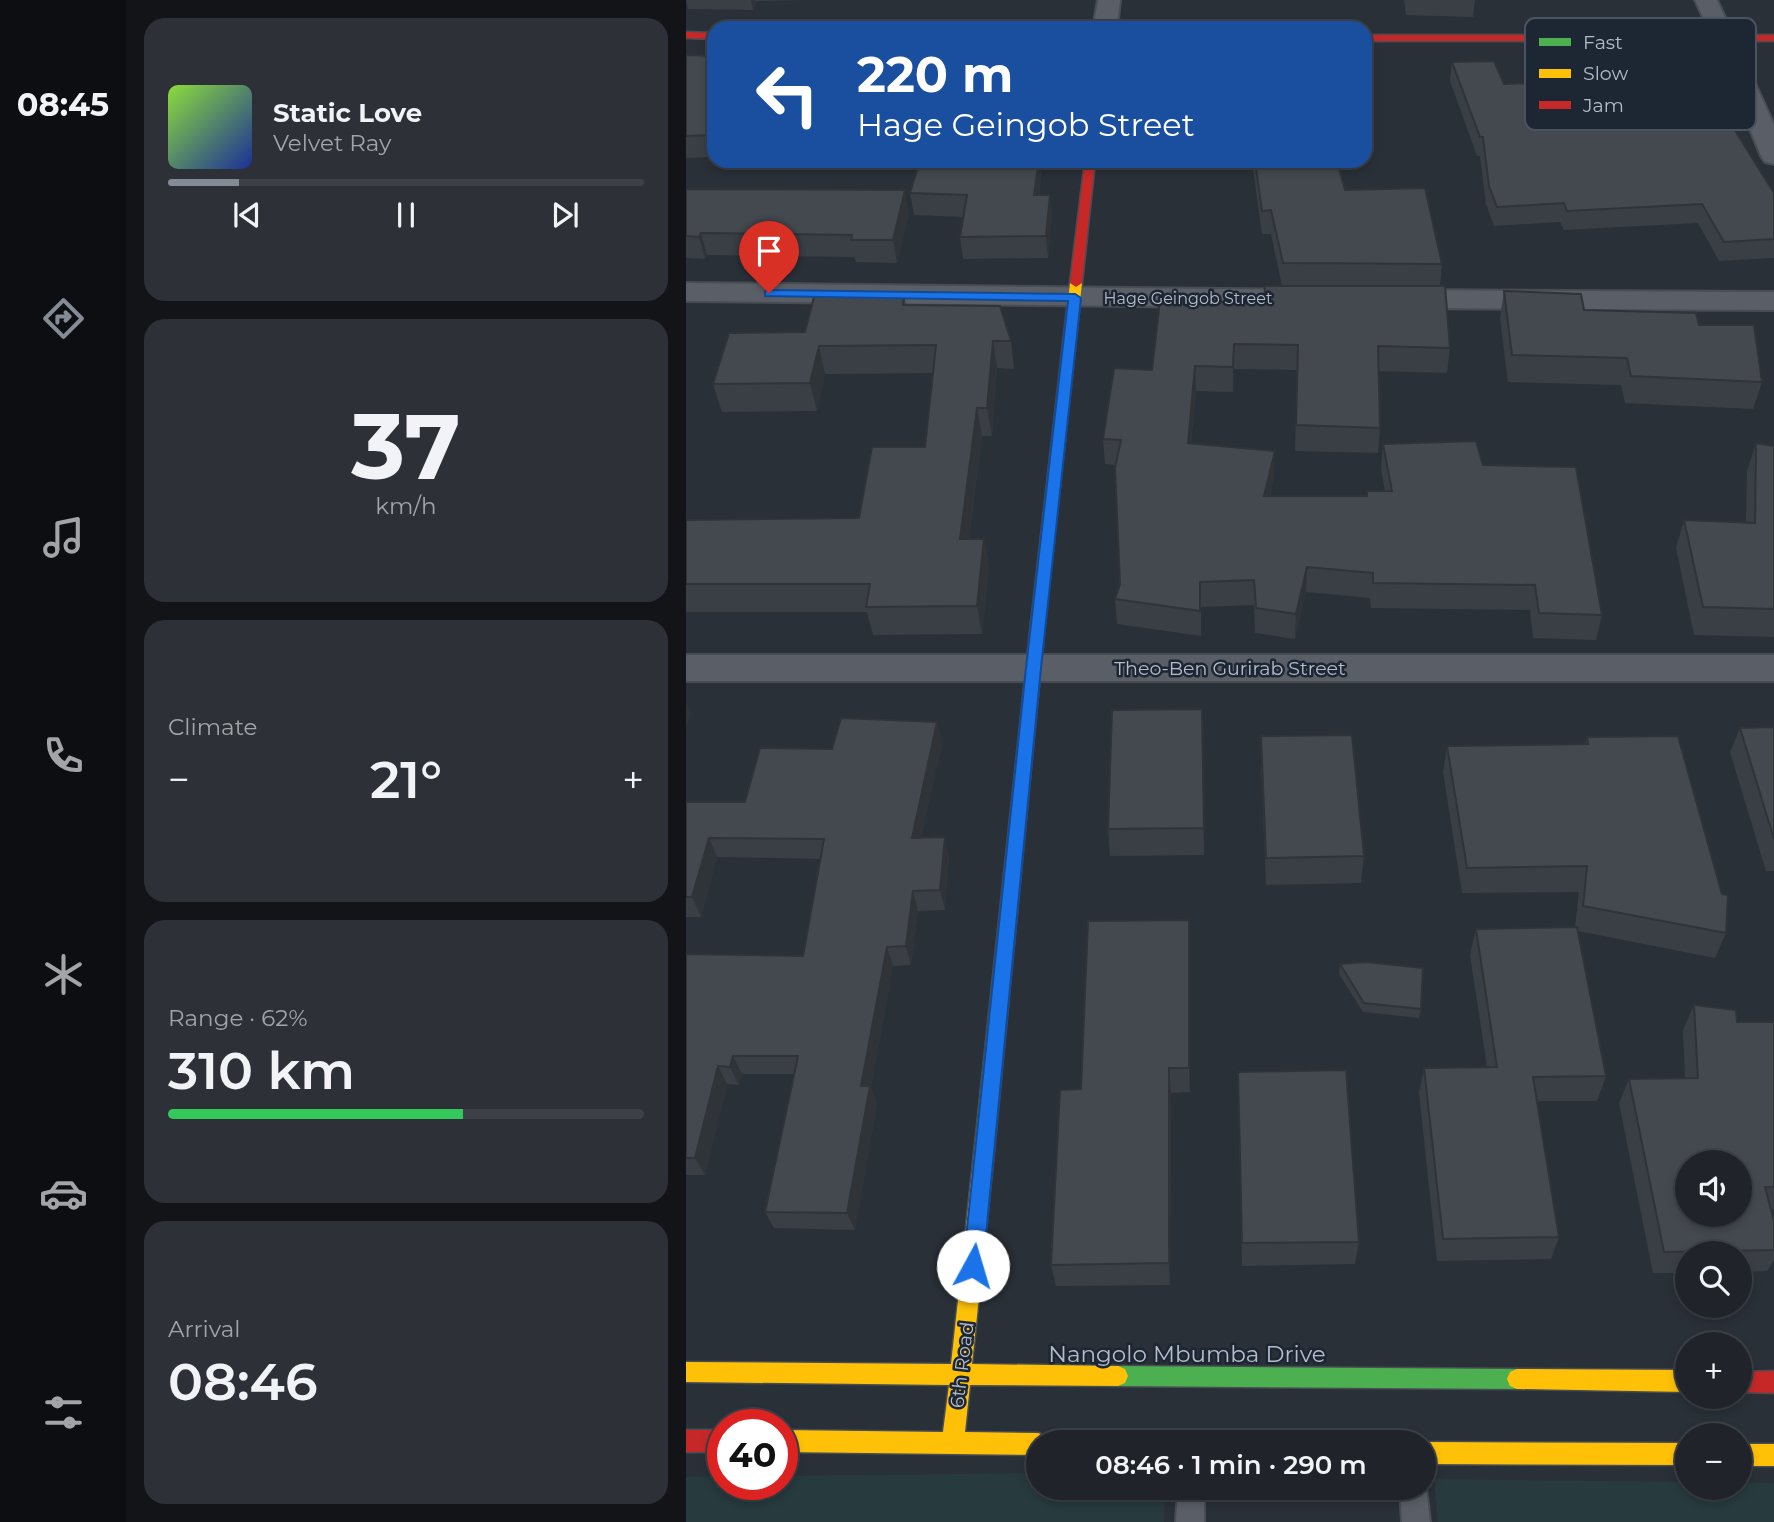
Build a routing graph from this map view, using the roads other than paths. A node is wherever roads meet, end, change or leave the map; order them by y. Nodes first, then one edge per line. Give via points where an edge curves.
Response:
1 (1109, 0) edge
2 (1706, 0) edge
3 (1715, 18) edge
4 (1106, 21) edge
5 (686, 35) edge
6 (707, 36) edge
7 (1372, 38) edge
8 (1525, 38) edge
9 (1756, 38) edge
10 (1774, 38) edge
11 (1756, 113) edge
12 (1774, 156) edge
13 (1089, 168) edge
14 (686, 292) edge
15 (1075, 298) junction
16 (1774, 301) edge
17 (686, 668) edge
18 (1033, 668) junction
19 (1774, 668) edge
20 (686, 1372) edge
21 (962, 1375) junction
22 (1675, 1381) edge
23 (1752, 1382) edge
24 (1774, 1382) edge
25 (686, 1441) edge
26 (707, 1441) edge
27 (798, 1441) edge
28 (953, 1441) junction
29 (1026, 1444) edge
30 (1436, 1453) edge
31 (1675, 1454) edge
32 (1752, 1455) edge
33 (1774, 1455) edge
34 (1191, 1500) edge
35 (1414, 1500) edge
36 (1190, 1522) edge
37 (1416, 1522) edge

1 - 4 street
2 - 3 street
5 - 6 street
7 - 8 street
9 - 10 street
11 - 12 street
13 - 15 street, 6th Road
14 - 15 street, Hage Geingob Street
15 - 16 street, Hage Geingob Street
15 - 18 street, 6th Road
17 - 18 street, Theo-Ben Gurirab Street
18 - 19 street, Theo-Ben Gurirab Street
18 - 21 street, 6th Road
20 - 21 street, Nangolo Mbumba Drive
21 - 22 street, Nangolo Mbumba Drive
21 - 28 street, 6th Road
23 - 24 street
25 - 26 street
27 - 28 street
28 - 29 street
30 - 31 street
32 - 33 street
34 - 36 lane
35 - 37 lane

